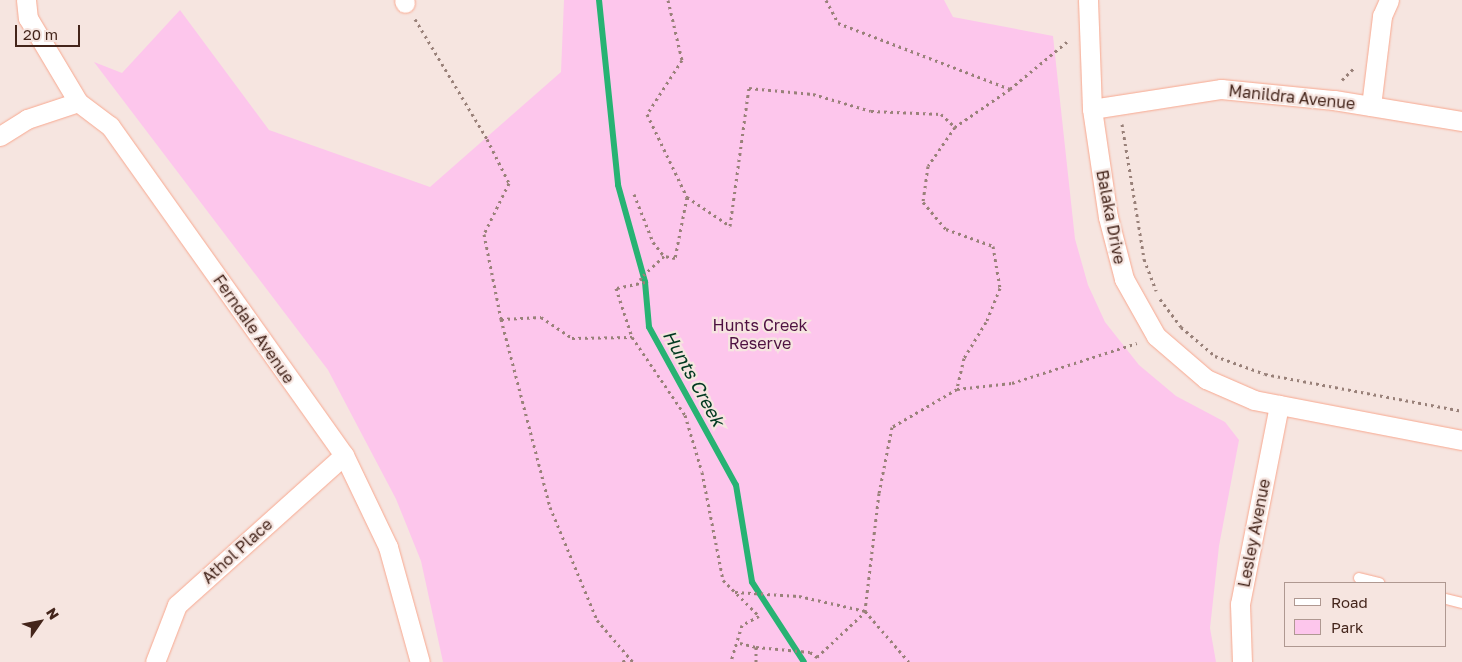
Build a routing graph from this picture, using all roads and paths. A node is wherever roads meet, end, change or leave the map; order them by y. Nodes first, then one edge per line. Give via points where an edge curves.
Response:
1 (26, 0) edge
2 (668, 0) edge
3 (826, 0) edge
4 (1088, 0) edge
5 (1389, 0) edge
6 (404, 2) edge
7 (1088, 24) junction
8 (1356, 58) dead end
9 (1010, 89) junction
10 (1334, 100) junction
11 (78, 102) junction
12 (1119, 105) junction
13 (1371, 106) junction
14 (1092, 109) junction
15 (1462, 121) edge
16 (955, 127) junction
17 (0, 136) edge
18 (634, 194) dead end
19 (687, 197) junction
20 (664, 256) junction
21 (501, 319) junction
22 (1156, 336) junction
23 (632, 337) junction
24 (957, 389) junction
25 (1279, 405) junction
26 (1462, 410) edge
27 (1462, 440) edge
28 (344, 455) junction
29 (1359, 578) dead end
30 (1375, 582) edge
31 (735, 592) junction
32 (1447, 599) edge
33 (1462, 603) edge
34 (865, 612) junction
35 (740, 643) junction
36 (756, 647) junction
37 (627, 656) junction
38 (155, 662) edge
39 (420, 662) edge
40 (623, 662) edge
41 (634, 662) edge
42 (730, 662) edge
43 (756, 662) edge
44 (909, 662) edge
45 (1242, 662) edge

1 - 11 street via 28,18
2 - 19 path via 682,60 647,114
3 - 9 path via 838,23
4 - 7 street, Balaka Drive
5 - 13 street via 1382,16
6 - 21 path via 487,139 508,183 484,234
7 - 9 path
7 - 14 street, Balaka Drive
8 - 10 path
9 - 16 path
10 - 12 street, Manildra Avenue via 1221,89
10 - 13 street, Manildra Avenue
11 - 17 street via 27,119
11 - 28 street, Ferndale Avenue via 110,126
12 - 14 street, Manildra Avenue
12 - 26 path via 1144,259 1158,295 1181,327 1215,356 1265,374
13 - 15 street, Manildra Avenue
14 - 22 street, Balaka Drive via 1108,217 1124,279
16 - 19 path via 941,114 871,111 813,94 749,88 730,226
16 - 24 path via 928,166 923,202 946,229 993,246 1000,288 986,322 964,358
18 - 20 path via 653,242
19 - 20 path via 675,258
20 - 23 path via 640,278 645,282 616,288
21 - 23 path via 540,317 572,338
21 - 37 path via 550,507 597,620
22 - 24 path via 1068,368 1012,383
22 - 25 street, Balaka Drive via 1206,379 1254,400
23 - 31 path via 685,415 702,472 723,580
24 - 34 path via 892,427 879,493
25 - 27 street, Balaka Drive
25 - 45 street, Lesley Avenue via 1240,604
28 - 38 street, Athol Place via 177,605
28 - 39 street, Ferndale Avenue via 388,548
29 - 30 lane
31 - 34 path via 799,596
31 - 35 path via 758,616 742,625
32 - 33 lane
34 - 36 path via 817,657 810,652
34 - 44 path
35 - 36 path
35 - 42 path
36 - 43 path
37 - 40 path
37 - 41 path

